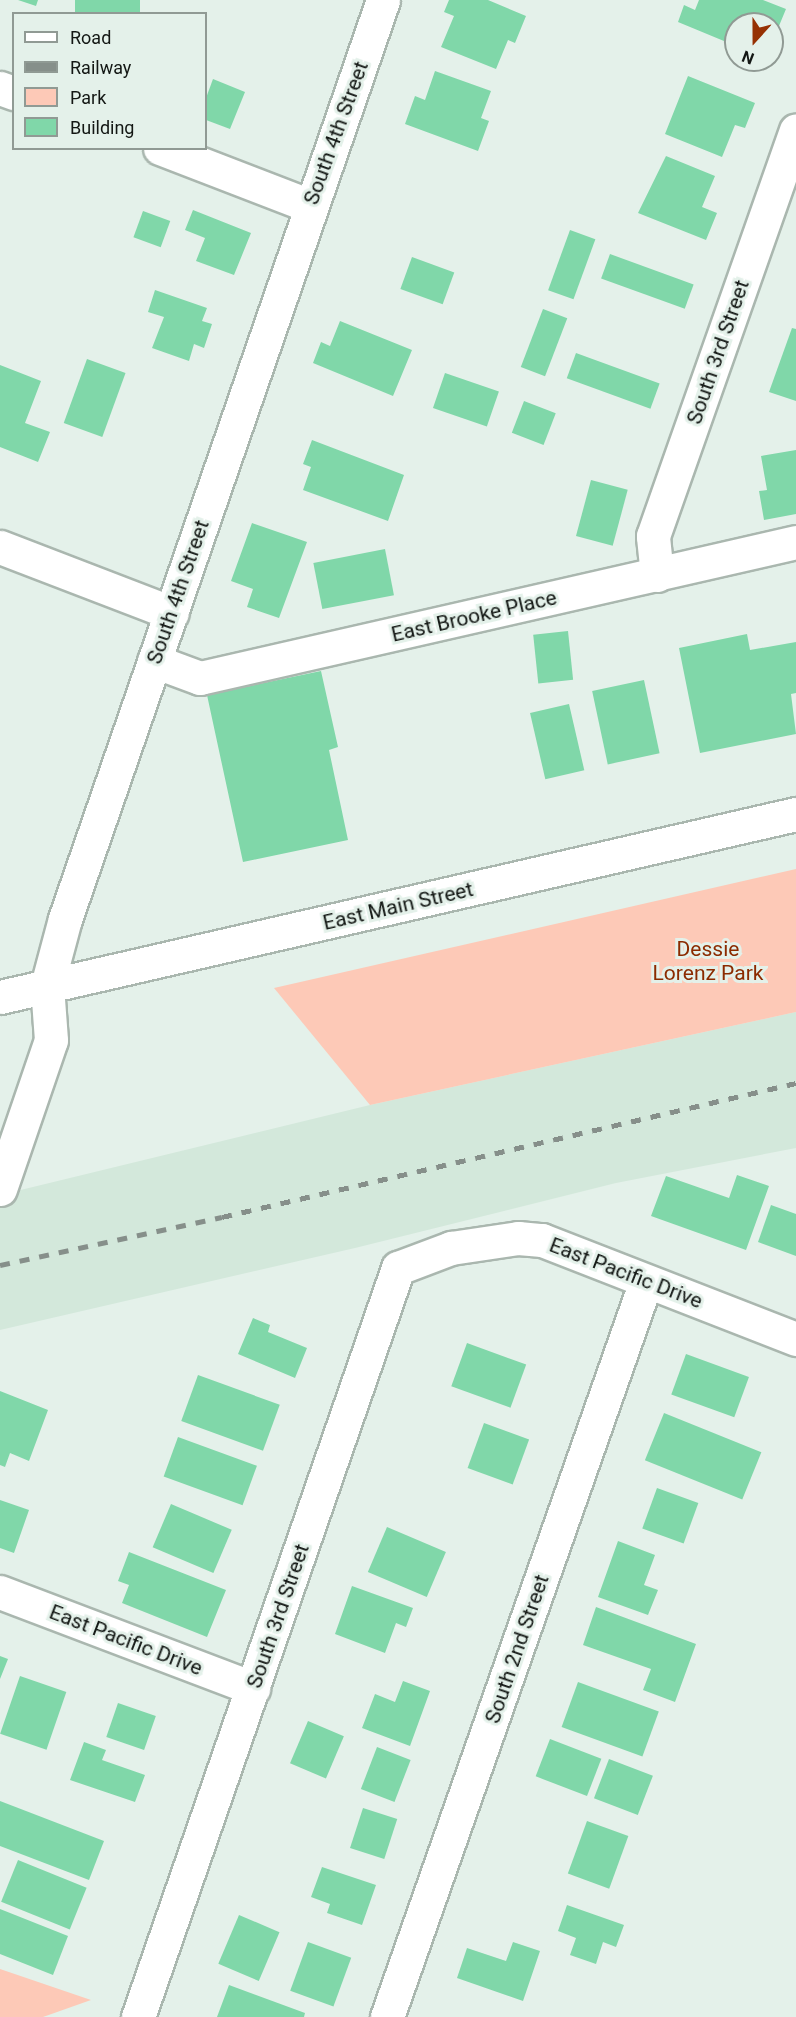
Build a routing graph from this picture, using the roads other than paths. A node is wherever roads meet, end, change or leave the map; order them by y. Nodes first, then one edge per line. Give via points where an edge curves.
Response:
1 (383, 0) edge
2 (796, 131) edge
3 (165, 150) edge
4 (310, 206) junction
5 (796, 542) edge
6 (0, 547) edge
7 (657, 575) junction
8 (172, 613) junction
9 (154, 660) junction
10 (796, 814) edge
11 (47, 986) junction
12 (0, 997) edge
13 (0, 1189) edge
14 (451, 1248) joint
15 (646, 1281) junction
16 (796, 1339) edge
17 (0, 1592) edge
18 (253, 1688) junction
19 (138, 2017) edge
20 (387, 2017) edge

1 - 4 street, South 4th Street
2 - 7 street, South 3rd Street via 653,536
3 - 4 street
4 - 8 street, South 4th Street
5 - 7 street, East Brooke Place
6 - 8 street
7 - 9 street, East Brooke Place via 200,678
8 - 9 street, South 4th Street
9 - 11 street, South 4th Street via 65,920
10 - 11 street, East Main Street
11 - 12 street, East Main Street
11 - 13 street, South 4th Street via 51,1040
14 - 15 street, East Pacific Drive via 518,1238 542,1240
14 - 18 street, South 3rd Street via 399,1268
15 - 16 street, East Pacific Drive
15 - 20 street, South 2nd Street
17 - 18 street, East Pacific Drive
18 - 19 street, South 3rd Street

